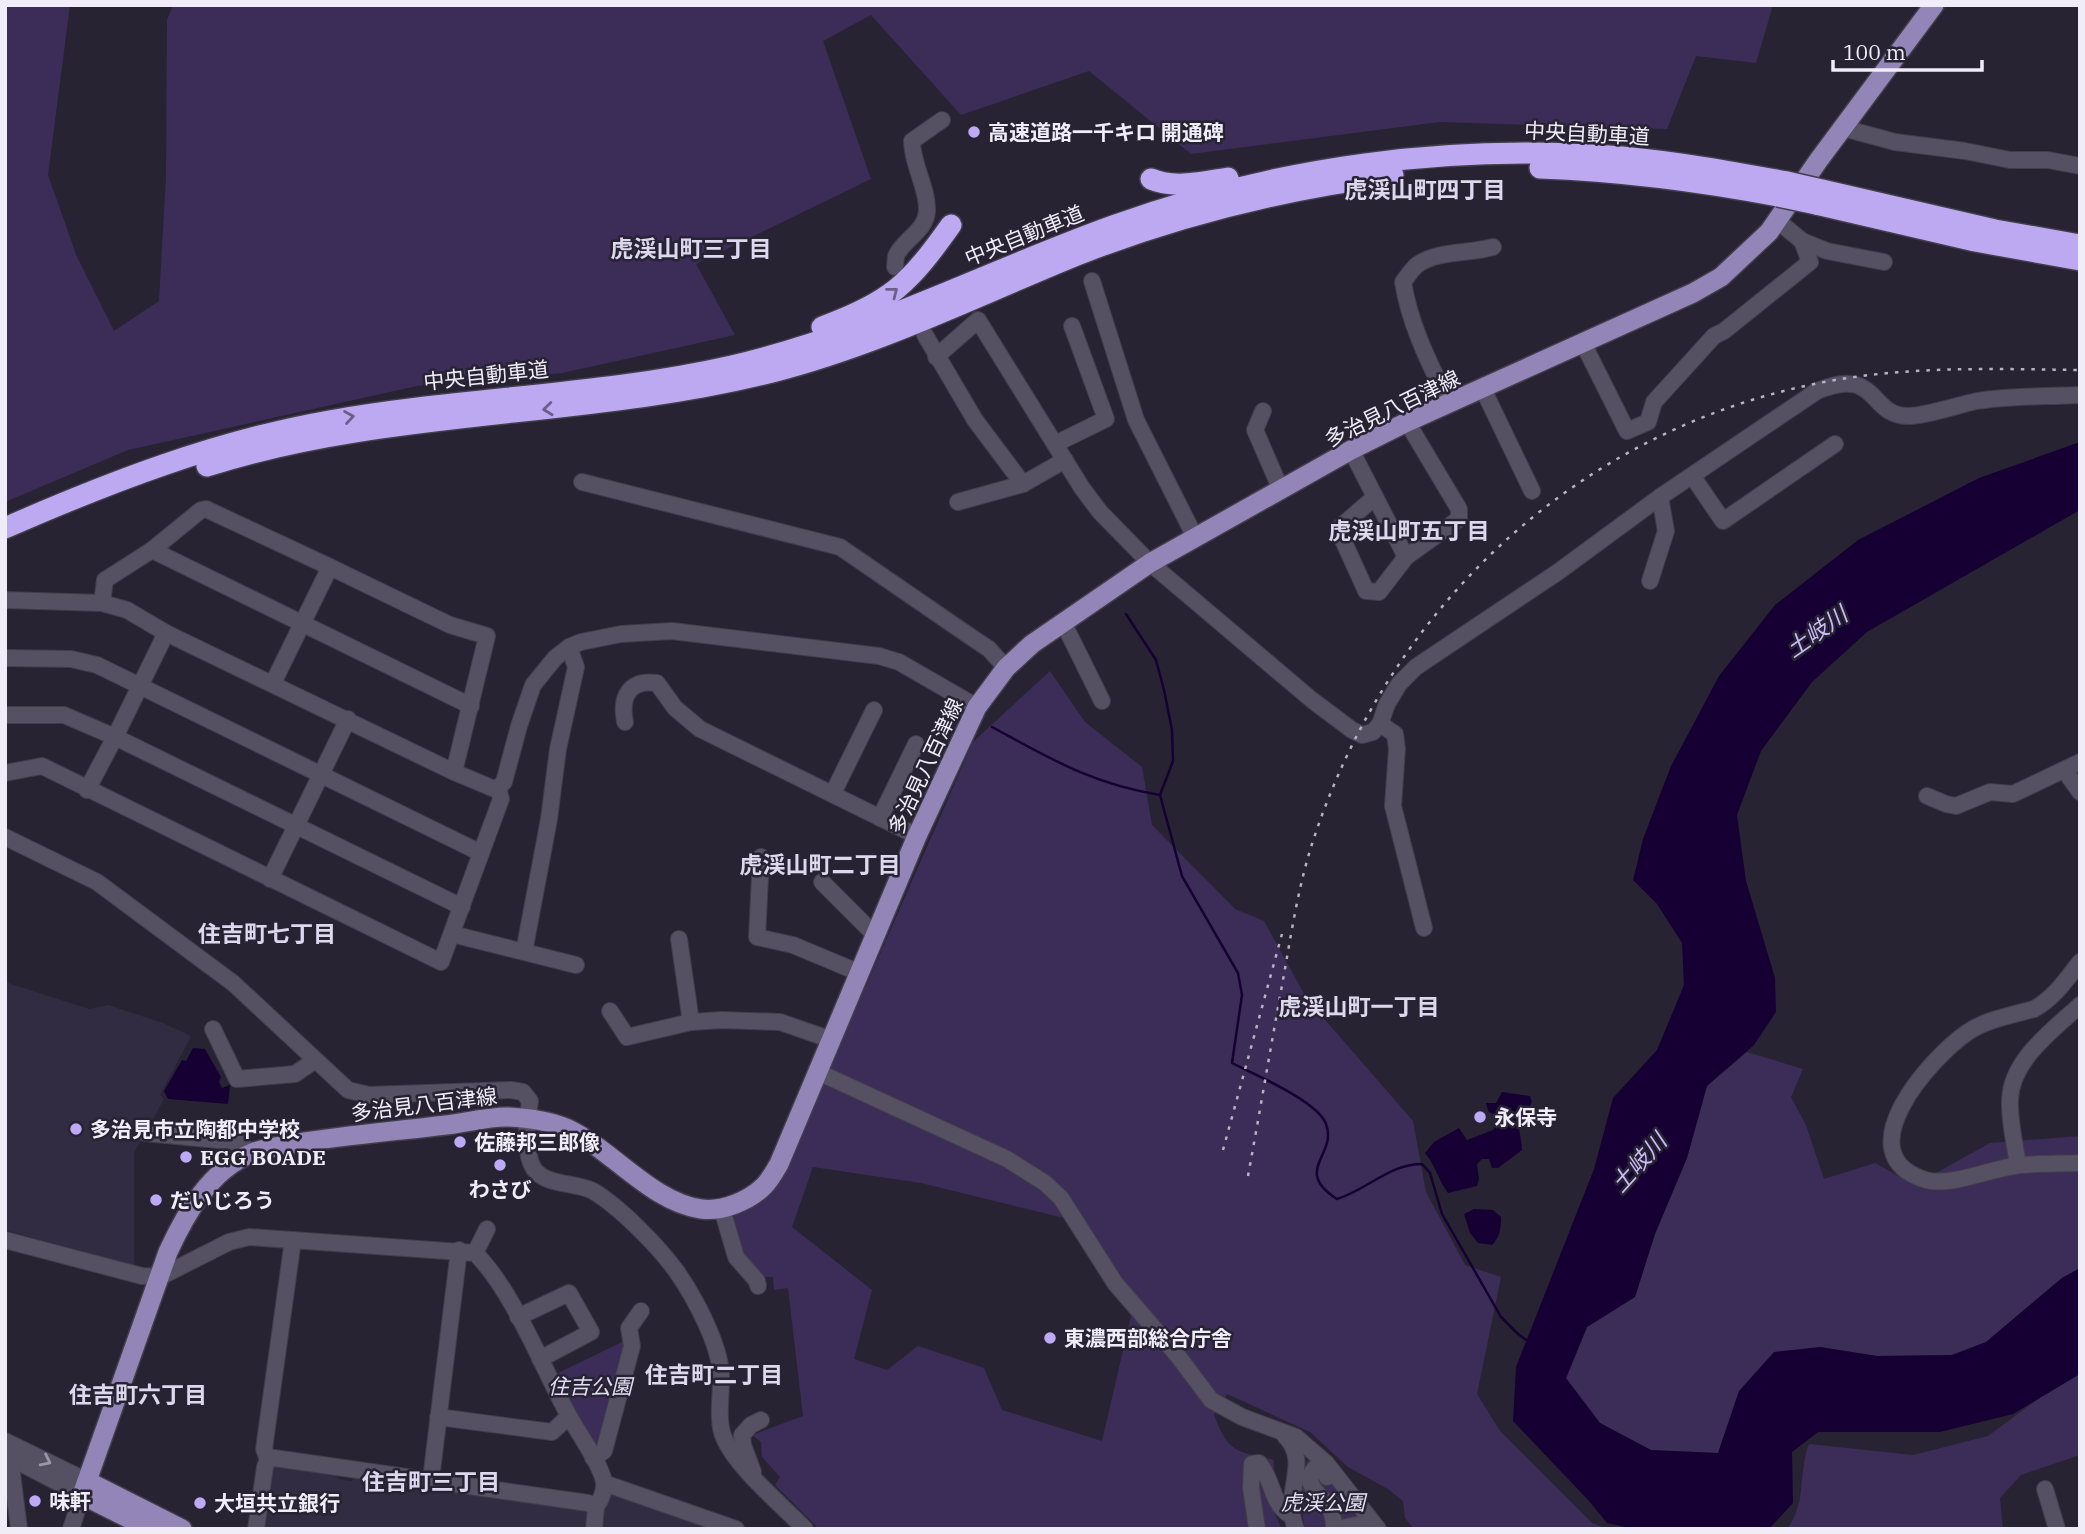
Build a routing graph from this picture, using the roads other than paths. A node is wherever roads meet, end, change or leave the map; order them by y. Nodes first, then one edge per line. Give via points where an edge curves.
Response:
1 (1933, 6) edge
2 (942, 120) dead end
3 (1843, 128) junction
4 (1400, 160) junction
5 (2080, 166) edge
6 (1151, 179) dead end
7 (1782, 189) junction
8 (1819, 197) junction
9 (1778, 221) junction
10 (951, 225) dead end
11 (1802, 241) junction
12 (2080, 245) edge
13 (1493, 247) dead end
14 (2080, 260) edge
15 (1884, 262) dead end
16 (895, 267) dead end
17 (1092, 281) dead end
18 (1072, 326) dead end
19 (925, 335) dead end
20 (1583, 343) junction
21 (936, 356) junction
22 (1483, 389) junction
23 (572, 390) junction
24 (2080, 395) edge
25 (1449, 404) junction
26 (1263, 411) dead end
27 (1407, 422) junction
28 (1055, 444) junction
29 (1835, 444) dead end
30 (1351, 450) junction
31 (1065, 460) junction
32 (1693, 477) junction
33 (582, 482) dead end
34 (1023, 484) junction
35 (1281, 490) junction
36 (1532, 491) dead end
37 (1660, 497) junction
38 (1376, 498) junction
39 (958, 502) dead end
40 (5, 527) edge
41 (1195, 537) junction
42 (5, 542) edge
43 (152, 550) junction
44 (1406, 556) junction
45 (1150, 563) junction
46 (330, 567) junction
47 (1650, 581) dead end
48 (5, 600) edge
49 (102, 603) junction
50 (1063, 622) junction
51 (301, 623) junction
52 (166, 633) junction
53 (569, 647) junction
54 (5, 659) edge
55 (1006, 668) junction
56 (273, 683) junction
57 (140, 686) junction
58 (1102, 701) dead end
59 (471, 706) junction
60 (977, 706) junction
61 (874, 710) dead end
62 (5, 715) edge
63 (348, 719) junction
64 (625, 722) dead end
65 (1380, 724) junction
66 (115, 737) junction
67 (916, 744) dead end
68 (2080, 762) edge
69 (2065, 771) junction
70 (454, 772) junction
71 (5, 773) edge
72 (321, 775) junction
73 (498, 788) junction
74 (87, 790) junction
75 (2080, 792) edge
76 (833, 793) junction
77 (1927, 796) dead end
78 (880, 818) junction
79 (296, 828) junction
80 (917, 836) junction
81 (5, 837) edge
82 (481, 853) junction
83 (761, 857) dead end
84 (270, 879) junction
85 (822, 882) dead end
86 (462, 907) junction
87 (1424, 928) dead end
88 (452, 934) junction
89 (876, 936) junction
90 (679, 939) dead end
91 (524, 953) junction
92 (2080, 962) edge
93 (576, 965) dead end
94 (860, 973) junction
95 (2080, 1005) edge
96 (610, 1011) dead end
97 (691, 1022) junction
98 (213, 1029) dead end
99 (832, 1040) junction
100 (314, 1061) junction
101 (818, 1073) junction
102 (527, 1120) junction
103 (145, 1133) dead end
104 (251, 1153) junction
105 (2080, 1163) edge
106 (2018, 1165) junction
107 (722, 1209) junction
108 (487, 1228) dead end
109 (5, 1240) edge
110 (293, 1240) junction
111 (467, 1252) junction
112 (160, 1277) junction
113 (758, 1286) dead end
114 (641, 1311) dead end
115 (518, 1317) junction
116 (540, 1359) junction
117 (569, 1416) junction
118 (438, 1417) junction
119 (761, 1420) dead end
120 (1278, 1430) junction
121 (5, 1441) edge
122 (1314, 1452) junction
123 (7, 1456) edge
124 (593, 1458) junction
125 (1298, 1459) junction
126 (268, 1460) junction
127 (1327, 1471) junction
128 (755, 1478) junction
129 (431, 1479) junction
130 (604, 1483) junction
131 (84, 1488) junction
132 (2045, 1489) dead end
133 (596, 1507) junction
134 (11, 1510) edge
135 (1293, 1522) edge
136 (714, 1524) edge
137 (1368, 1527) edge
138 (19, 1529) edge
139 (71, 1529) edge
140 (150, 1529) edge
141 (182, 1529) edge
142 (256, 1529) edge
143 (594, 1529) edge
144 (736, 1529) edge
145 (805, 1529) edge
146 (1257, 1529) edge
147 (1335, 1529) edge
148 (2057, 1529) edge

1 - 3 main road, 多治見八百津線
2 - 16 street via 912,141 927,212 896,256
3 - 5 street via 1895,142
3 - 9 main road, 多治見八百津線
4 - 6 highway via 1332,163 1191,184 1162,184
4 - 7 highway, 中央自動車道 via 1493,154 1594,155 1663,161
4 - 23 highway, 中央自動車道 via 1275,178 1160,209 809,346 687,375
7 - 8 highway, 中央自動車道, bridge
7 -> 42 highway, 中央自動車道 via 1539,168 1399,174 1305,188 1213,209 1131,235 892,333 775,371 645,397 395,426 271,448 163,479
8 - 12 highway, 中央自動車道
8 - 14 highway, 中央自動車道 via 1986,243
9 - 11 street
9 - 20 main road, 多治見八百津線 via 1721,277
23 -> 10 highway via 718,360 867,309 912,277
11 - 15 street via 1826,251
11 - 20 street via 1810,262 1714,336 1654,402 1648,422 1627,431
13 - 25 street via 1446,254 1418,265 1403,282 1422,347
17 - 41 street via 1136,420
18 - 28 street via 1106,419
19 - 21 street
20 - 22 main road, 多治見八百津線
21 - 28 street via 978,320
21 - 34 street via 975,420
22 - 25 main road, 多治見八百津線
22 - 36 street
40 -> 23 highway, 中央自動車道 via 159,465 268,434 381,412
24 - 32 street via 1979,401 1908,416 1892,412 1858,384 1830,386
25 - 27 main road, 多治見八百津線
26 - 35 street via 1255,430
27 - 30 main road, 多治見八百津線
27 - 44 street via 1459,509 1459,519
28 - 31 street
29 - 32 street via 1723,522
30 - 35 main road, 多治見八百津線
30 - 38 street
31 - 34 street
31 - 45 street via 1100,512
32 - 37 street
33 - 55 street via 840,547 989,649
34 - 39 street
35 - 41 main road, 多治見八百津線
37 - 47 street via 1666,531
37 - 65 street via 1416,667 1393,694
38 - 44 street
38 - 44 street via 1338,528 1366,592 1379,592
41 - 45 main road, 多治見八百津線
43 - 46 street via 206,509
43 - 49 street via 105,580
43 - 51 street
45 - 50 main road, 多治見八百津線
45 - 65 street via 1352,730 1373,732
46 - 51 street
46 - 59 street via 450,625 487,636
48 - 49 street
49 - 52 street via 127,610
50 - 55 main road, 多治見八百津線
50 - 58 street
51 - 56 street
51 - 59 street
52 - 56 street
52 - 57 street
53 - 60 street via 621,634 672,631 879,656 899,662
53 - 73 street via 533,685 504,782
53 - 91 street via 576,667
54 - 57 street via 71,659 97,664
55 - 60 main road, 多治見八百津線
56 - 63 street
57 - 66 street
57 - 72 street
59 - 70 street
60 - 80 main road, 多治見八百津線
61 - 76 street
62 - 66 street via 64,715
63 - 70 street
63 - 72 street
64 - 76 street via 622,706 632,687 642,681 657,684 675,708 700,729
65 - 87 street via 1395,734 1393,806
66 - 74 street
66 - 79 street
67 - 78 street
68 - 69 street
69 - 75 street
69 - 77 street via 2013,794 1990,792 1956,806
70 - 73 street
71 - 74 street via 42,766
72 - 79 street
72 - 82 street
73 - 82 street via 501,799
74 - 84 street
76 - 78 street
78 - 80 street
79 - 84 street
79 - 86 street
80 - 89 main road, 多治見八百津線
81 - 100 street via 97,882 233,983
82 - 86 street
83 - 94 street via 757,937 793,945
84 - 88 street via 441,962
85 - 89 street
86 - 88 street
88 - 91 street
89 - 94 main road, 多治見八百津線
90 - 97 street
91 - 93 street
92 - 106 street via 2044,1004 1971,1030 1950,1045 1893,1122 1895,1156 1909,1173 1923,1180 1945,1182
94 - 99 main road, 多治見八百津線
95 - 106 street via 2037,1046 2015,1076 2010,1108
96 - 97 street via 627,1037
97 - 99 street via 780,1022
98 - 100 street via 237,1079 295,1074
99 - 101 main road, 多治見八百津線
100 - 102 street via 348,1090 369,1095 523,1092 530,1101
101 - 107 main road, 多治見八百津線 via 779,1164 764,1186
101 - 120 street via 1036,1176 1061,1198 1115,1283 1211,1400
102 - 104 main road, 多治見八百津線 via 507,1117 320,1139
102 - 107 main road, 多治見八百津線 via 566,1128 664,1196 687,1206
102 - 128 street via 528,1157 539,1175 594,1192 652,1242 677,1273 719,1359 722,1434
103 - 104 street via 239,1142
104 - 112 main road, 多治見八百津線 via 201,1192 183,1219
105 - 106 street
107 - 113 street via 736,1257
108 - 111 street
109 - 112 street
110 - 111 street
110 - 112 street via 248,1237 229,1242
110 - 126 street via 264,1449
111 - 115 street via 488,1266
111 - 118 street
112 - 131 main road, 多治見八百津線
114 - 124 street via 629,1328 632,1346 604,1451
115 - 116 street
115 - 116 street via 569,1293 591,1332
116 - 117 street
117 - 118 street via 552,1432
117 - 124 street
118 - 129 street
119 - 128 street via 746,1429 741,1439
120 - 122 street
120 - 125 street via 1294,1445
121 -> 131 street
122 - 125 street
122 - 127 street
123 - 131 street
123 - 134 street
124 - 130 street
125 - 135 street
126 - 129 street
126 - 142 street
127 - 137 street
127 - 147 street via 1318,1465 1310,1483 1327,1503
128 - 145 street
129 - 133 street
130 - 133 street
130 - 136 street
131 - 139 street
131 - 140 main road
131 - 141 main road
132 - 148 street
133 - 143 street
134 - 138 street
135 - 146 street via 1281,1509 1264,1469 1252,1464
136 - 144 street
137 - 147 street

